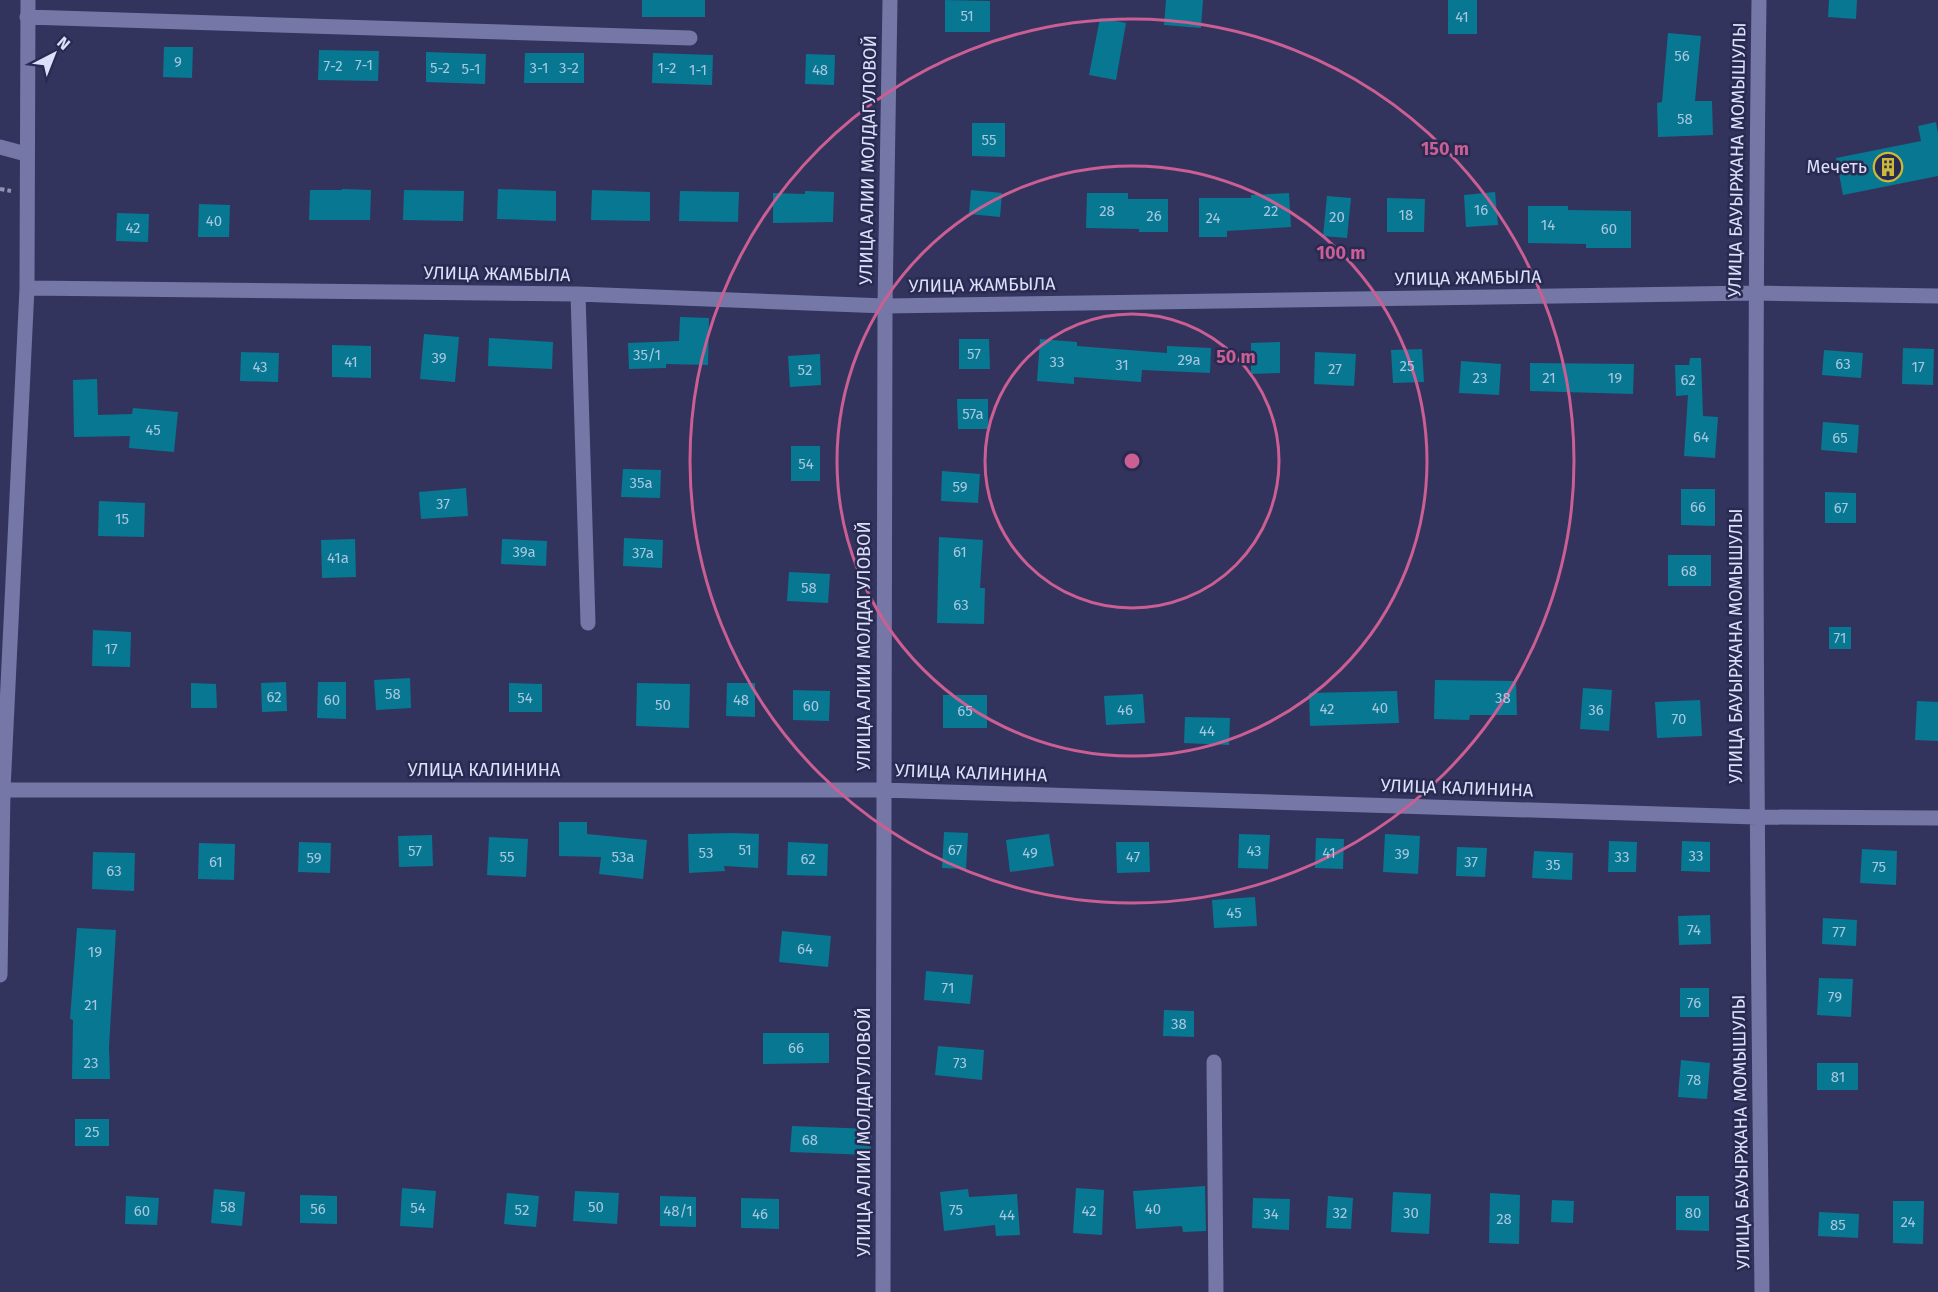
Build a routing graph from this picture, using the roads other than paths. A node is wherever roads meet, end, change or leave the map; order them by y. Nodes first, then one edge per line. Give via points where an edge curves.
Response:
1 (28, 0) edge
2 (890, 0) edge
3 (1759, 0) edge
4 (27, 17) junction
5 (690, 38) dead end
6 (0, 147) edge
7 (26, 154) junction
8 (27, 288) junction
9 (1755, 293) junction
10 (578, 294) junction
11 (1938, 296) edge
12 (885, 306) junction
13 (6, 605) edge
14 (588, 623) dead end
15 (3, 790) junction
16 (883, 790) junction
17 (1756, 816) junction
18 (1938, 818) edge
19 (0, 975) edge
20 (1214, 1062) dead end
21 (883, 1292) edge
22 (1216, 1292) edge
23 (1762, 1292) edge

1 - 4 street
2 - 12 street, УЛИЦА АЛИИ МОЛДАГУЛОВОЙ
3 - 9 street, УЛИЦА БАУЫРЖАНА МОМЫШУЛЫ
4 - 5 street
4 - 7 street
6 - 7 street
7 - 8 street
8 - 10 street, УЛИЦА ЖАМБЫЛА
8 - 13 street
9 - 11 street, УЛИЦА ЖАМБЫЛА
9 - 12 street, УЛИЦА ЖАМБЫЛА
9 - 17 street, УЛИЦА БАУЫРЖАНА МОМЫШУЛЫ
10 - 12 street, УЛИЦА ЖАМБЫЛА
10 - 14 street
12 - 16 street, УЛИЦА АЛИИ МОЛДАГУЛОВОЙ
13 - 15 street
15 - 16 street, УЛИЦА КАЛИНИНА
15 - 19 street
16 - 17 street, УЛИЦА КАЛИНИНА
16 - 21 street, УЛИЦА АЛИИ МОЛДАГУЛОВОЙ
17 - 18 street, УЛИЦА КАЛИНИНА
17 - 23 street, УЛИЦА БАУЫРЖАНА МОМЫШУЛЫ
20 - 22 street

